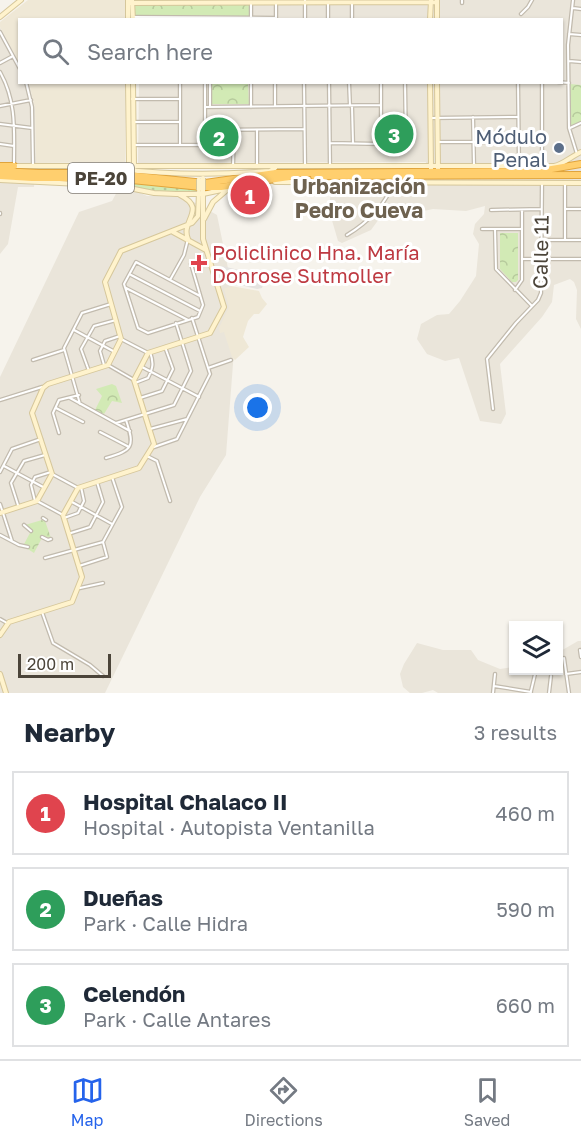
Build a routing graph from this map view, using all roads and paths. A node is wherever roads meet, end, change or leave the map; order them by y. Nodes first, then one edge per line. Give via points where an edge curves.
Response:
1 (21, 0) edge
2 (532, 0) edge
3 (573, 0) edge
4 (305, 1) edge
5 (330, 1) edge
6 (376, 1) edge
7 (431, 1) edge
8 (437, 1) edge
9 (130, 2) edge
10 (280, 2) edge
11 (352, 2) junction
12 (250, 3) junction
13 (573, 8) junction
14 (581, 9) edge
15 (521, 14) dead end
16 (0, 17) edge
17 (131, 18) edge
18 (157, 18) edge
19 (180, 18) edge
20 (251, 18) edge
21 (276, 18) edge
22 (304, 18) edge
23 (328, 18) edge
24 (352, 18) edge
25 (430, 18) edge
26 (437, 18) edge
27 (0, 32) edge
28 (569, 34) junction
29 (581, 35) edge
30 (13, 56) junction
31 (568, 61) junction
32 (581, 62) edge
33 (0, 63) edge
34 (18, 65) edge
35 (0, 72) edge
36 (5, 81) junction
37 (563, 82) edge
38 (0, 83) edge
39 (568, 83) junction
40 (27, 84) edge
41 (128, 84) edge
42 (133, 84) edge
43 (180, 84) edge
44 (205, 84) edge
45 (210, 84) edge
46 (251, 84) edge
47 (275, 84) edge
48 (304, 84) edge
49 (329, 84) edge
50 (349, 84) edge
51 (381, 84) edge
52 (405, 84) edge
53 (430, 84) edge
54 (437, 84) edge
55 (518, 84) edge
56 (542, 84) edge
57 (131, 99) junction
58 (180, 99) junction
59 (31, 100) junction
60 (13, 104) junction
61 (381, 105) junction
62 (0, 106) edge
63 (275, 106) junction
64 (304, 106) junction
65 (329, 106) junction
66 (351, 106) junction
67 (205, 107) junction
68 (210, 107) junction
69 (251, 107) junction
70 (437, 117) junction
71 (473, 117) junction
72 (518, 117) junction
73 (430, 118) junction
74 (131, 122) junction
75 (180, 122) junction
76 (581, 123) edge
77 (0, 124) edge
78 (406, 126) junction
79 (14, 127) junction
80 (381, 127) junction
81 (569, 128) junction
82 (32, 129) junction
83 (304, 129) junction
84 (205, 130) junction
85 (234, 130) junction
86 (257, 130) junction
87 (438, 142) junction
88 (474, 142) junction
89 (518, 142) junction
90 (330, 143) junction
91 (352, 143) junction
92 (0, 144) edge
93 (406, 144) dead end
94 (134, 145) junction
95 (180, 145) junction
96 (205, 145) junction
97 (234, 145) junction
98 (14, 146) junction
99 (579, 153) edge
100 (581, 164) edge
101 (0, 165) edge
102 (14, 166) junction
103 (33, 166) junction
104 (330, 166) junction
105 (474, 166) junction
106 (484, 166) junction
107 (542, 166) junction
108 (233, 167) junction
109 (305, 167) junction
110 (519, 167) junction
111 (257, 168) junction
112 (275, 168) junction
113 (132, 169) junction
114 (0, 171) edge
115 (495, 171) junction
116 (314, 172) junction
117 (434, 172) junction
118 (581, 175) edge
119 (0, 176) edge
120 (475, 176) junction
121 (0, 180) edge
122 (393, 182) junction
123 (464, 183) junction
124 (542, 183) junction
125 (565, 183) junction
126 (581, 183) edge
127 (201, 185) junction
128 (231, 188) junction
129 (179, 194) junction
130 (541, 209) junction
131 (565, 209) junction
132 (581, 209) edge
133 (491, 210) dead end
134 (522, 210) junction
135 (202, 225) junction
136 (188, 226) junction
137 (482, 229) dead end
138 (495, 229) junction
139 (521, 229) junction
140 (173, 232) junction
141 (202, 232) junction
142 (347, 235) dead end
143 (188, 239) junction
144 (542, 240) junction
145 (565, 240) junction
146 (581, 240) edge
147 (194, 242) junction
148 (206, 251) junction
149 (522, 259) junction
150 (542, 259) junction
151 (581, 259) edge
152 (191, 264) dead end
153 (130, 274) junction
154 (170, 280) junction
155 (125, 288) junction
156 (515, 290) junction
157 (200, 296) junction
158 (111, 304) junction
159 (532, 306) junction
160 (200, 311) junction
161 (192, 318) junction
162 (116, 320) junction
163 (188, 320) junction
164 (176, 323) junction
165 (74, 330) junction
166 (198, 337) junction
167 (87, 338) junction
168 (121, 338) junction
169 (182, 342) junction
170 (102, 346) junction
171 (165, 347) junction
172 (64, 349) junction
173 (113, 351) dead end
174 (149, 353) junction
175 (33, 360) dead end
176 (231, 360) dead end
177 (106, 366) junction
178 (142, 367) dead end
179 (208, 368) junction
180 (89, 371) junction
181 (151, 372) junction
182 (73, 376) junction
183 (168, 380) junction
184 (135, 381) junction
185 (42, 387) junction
186 (182, 388) junction
187 (78, 395) junction
188 (199, 397) junction
189 (70, 398) junction
190 (140, 398) junction
191 (0, 400) edge
192 (80, 404) junction
193 (56, 408) junction
194 (493, 409) dead end
195 (145, 414) junction
196 (187, 419) junction
197 (126, 420) junction
198 (83, 422) dead end
199 (116, 423) junction
200 (150, 429) junction
201 (130, 431) junction
202 (100, 432) dead end
203 (59, 433) dead end
204 (40, 439) junction
205 (153, 446) junction
206 (129, 447) junction
207 (45, 455) junction
208 (147, 456) junction
209 (106, 459) dead end
210 (4, 466) junction
211 (0, 472) edge
212 (17, 473) junction
213 (51, 473) junction
214 (112, 477) junction
215 (33, 481) junction
216 (97, 482) junction
217 (43, 487) dead end
218 (80, 488) junction
219 (170, 501) dead end
220 (36, 502) junction
221 (72, 502) dead end
222 (0, 504) edge
223 (18, 506) dead end
224 (81, 507) junction
225 (2, 512) edge
226 (96, 515) junction
227 (64, 516) junction
228 (112, 524) junction
229 (24, 525) dead end
230 (31, 531) dead end
231 (71, 533) dead end
232 (0, 535) edge
233 (42, 537) dead end
234 (51, 539) dead end
235 (12, 541) junction
236 (103, 542) junction
237 (28, 547) dead end
238 (74, 550) junction
239 (45, 558) dead end
240 (79, 566) junction
241 (103, 583) dead end
242 (78, 588) junction
243 (42, 612) junction
244 (0, 619) edge
245 (7, 623) junction
246 (0, 635) edge
247 (580, 650) edge
248 (581, 657) edge
249 (564, 658) dead end
250 (581, 672) edge
251 (0, 674) edge
252 (495, 674) dead end
253 (566, 674) junction
254 (535, 675) edge
255 (103, 676) dead end
256 (551, 676) dead end
257 (494, 686) junction
258 (2, 687) edge
259 (531, 692) edge
260 (6, 693) edge
261 (493, 693) edge
262 (549, 693) edge
263 (569, 693) edge

1 - 16 street
2 - 15 street
3 - 13 street
4 - 5 street
4 - 10 street
4 - 22 street
5 - 11 street
5 - 23 street
6 - 7 street
6 - 11 street
7 - 8 street
7 - 25 street
8 - 26 street
9 - 12 street
9 - 17 street
10 - 12 street
10 - 21 street
11 - 24 street
12 - 20 street
13 - 14 street
13 - 28 street
18 - 19 street
19 - 20 street
27 - 30 street
28 - 29 street
28 - 31 street
30 - 33 street
30 - 34 street
31 - 32 street
31 - 39 street
35 - 36 street
36 - 38 street
36 - 60 street
37 - 39 street
39 - 81 street
40 - 59 street
41 - 57 street
42 - 57 street
43 - 58 street
44 - 67 street
45 - 68 street
46 - 69 street
47 - 63 street
48 - 64 street
49 - 65 street
50 - 66 street
51 - 61 street
52 - 78 street
53 - 73 street
54 - 70 street
55 - 72 street
56 - 107 street
57 - 58 street
57 - 74 street
58 - 75 street
59 - 60 street
59 - 82 street
60 - 62 street
60 - 79 street
61 - 66 street
61 - 80 street
63 - 64 street
63 - 69 street
64 - 65 street
64 - 83 street
65 - 66 street
65 - 90 street
66 - 91 street
67 - 68 street
67 - 84 street
68 - 69 street
70 - 71 street
70 - 73 street
70 - 87 street
71 - 72 street
71 - 88 street
72 - 89 street
73 - 117 street
74 - 75 street
74 - 94 street
74 - 113 street
75 - 95 street
76 - 81 street
77 - 79 street
78 - 80 street
78 - 93 street
79 - 82 street
79 - 98 street
80 - 91 street via 381,144
81 - 99 street
82 - 103 street
83 - 86 street
83 - 109 street
84 - 85 street
84 - 96 street
85 - 86 street
85 - 97 street
86 - 111 street
87 - 88 street
87 - 117 street
88 - 89 street
88 - 105 street
89 - 110 street
90 - 91 street
90 - 104 street
92 - 98 street
94 - 95 street
94 - 113 street
95 - 96 street
96 - 97 street
97 - 108 street
98 - 102 street
99 - 107 street via 560,165
100 - 115 highway, PE-20 via 548,170
101 - 102 highway
102 - 103 street
103 - 113 street
104 - 109 street
104 - 117 street
105 - 106 street
105 - 117 street
106 - 110 street
106 - 115 highway
107 - 110 street
108 - 111 street
108 - 113 street
109 - 112 street
109 - 116 highway
111 - 112 street
112 - 127 street
113 - 127 street via 168,174
114 - 127 highway, PE-20 via 107,173
115 - 117 highway, PE-20
116 - 117 highway, PE-20
116 - 127 highway, PE-20 via 267,174
117 - 120 highway, PE-20
117 - 127 highway, PE-20 via 277,177 221,187
118 - 120 highway, PE-20
119 - 127 highway, PE-20 via 112,178
120 - 123 highway
121 - 129 street via 119,186
122 - 123 street
122 - 128 street via 286,181
122 - 142 street via 388,195 366,222
123 - 124 street
124 - 125 street
124 - 130 street, Calle 11
125 - 126 street
125 - 131 street
127 - 128 street
127 - 129 street
127 - 135 street
127 - 136 street via 198,216
128 - 135 street via 212,204
129 - 136 street via 189,200 193,210
130 - 134 street
130 - 144 street, Calle 11
131 - 132 street
131 - 145 street
133 - 134 street
134 - 139 street
135 - 141 street
136 - 140 street
136 - 143 street
137 - 138 street
138 - 139 street
138 - 156 street via 496,269
139 - 149 street
140 - 143 street
140 - 158 street via 123,249 105,279
141 - 147 street
141 - 148 street
143 - 147 street
143 - 154 street
144 - 145 street
144 - 150 street, Calle 11
145 - 146 street
147 - 148 street
148 - 166 street via 224,305 213,330
149 - 150 street
149 - 156 street via 522,280
150 - 151 street
150 - 159 street, Calle 11 via 542,293
152 - 157 street
153 - 154 street via 136,262
153 - 155 street
153 - 160 street
154 - 157 street
155 - 163 street
155 - 164 street via 139,329 149,333
156 - 159 street
157 - 160 street
158 - 162 street
158 - 165 street via 82,313
159 - 194 street, Calle 11 via 487,359
160 - 161 street
161 - 163 street
161 - 166 street
162 - 167 street via 94,326
162 - 168 street
163 - 164 street
164 - 169 street
165 - 167 street
165 - 172 street
166 - 169 street
166 - 179 street
167 - 170 street
167 - 180 street via 81,349
168 - 170 street via 105,340
168 - 174 street
168 - 177 street
169 - 171 street
169 - 186 street via 191,370
170 - 173 street
170 - 177 street via 100,352
171 - 174 street
171 - 183 street via 173,368
172 - 175 street
172 - 182 street
174 - 181 street via 153,362
174 - 184 street
176 - 179 street
177 - 180 street
177 - 184 street
178 - 181 street
179 - 188 street via 210,373
180 - 182 street
181 - 183 street
181 - 184 street via 147,378
182 - 185 street
182 - 187 street
183 - 186 street
183 - 190 street via 162,391
184 - 190 street
185 - 191 street
185 - 204 street via 32,413
186 - 188 street
186 - 195 street via 174,405
187 - 189 street
187 - 192 street
188 - 196 street
189 - 192 street
189 - 193 street via 59,400
190 - 195 street
192 - 199 street
193 - 198 street
193 - 203 street via 53,413
195 - 197 street
195 - 200 street
196 - 200 street
196 - 205 street via 176,440
197 - 199 street
197 - 201 street
199 - 201 street
200 - 205 street
201 - 206 street
202 - 206 street
204 - 207 street
204 - 210 street via 12,449
205 - 208 street
206 - 209 street
207 - 212 street via 24,461
207 - 213 street
208 - 214 street via 139,468
208 - 219 street via 157,461
210 - 211 street
210 - 212 street
212 - 215 street
212 - 223 street via 11,483
213 - 215 street
213 - 218 street
213 - 220 street
214 - 216 street
214 - 228 street via 122,507
215 - 217 street
215 - 220 street
216 - 218 street
216 - 226 street via 103,502
218 - 224 street via 84,501
218 - 227 street
220 - 225 street
220 - 227 street
221 - 224 street
222 - 225 street
224 - 226 street
224 - 227 street via 78,513
225 - 235 street
226 - 228 street
226 - 231 street via 90,527
227 - 238 street
228 - 236 street
229 - 230 street
232 - 235 street
233 - 234 street
235 - 237 street
236 - 238 street
236 - 240 street via 107,557
238 - 239 street
238 - 240 street
240 - 242 street via 82,578
241 - 242 street
242 - 243 street via 70,604
243 - 245 street
243 - 255 street via 53,643
244 - 245 street
245 - 246 street
247 - 248 street
249 - 253 street
250 - 253 street
251 - 258 street
252 - 257 street
253 - 263 street
254 - 259 street
256 - 262 street
257 - 259 street
257 - 261 street
258 - 260 street

